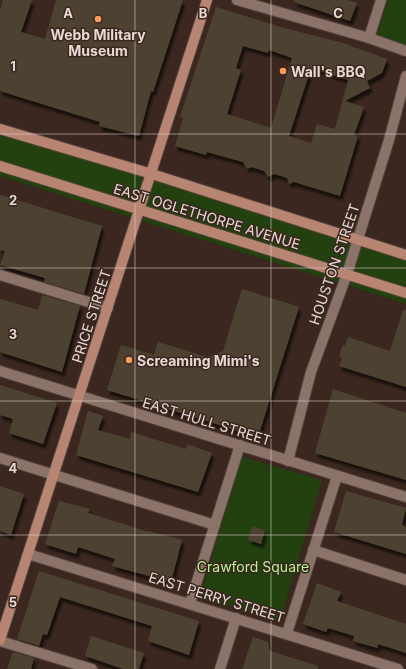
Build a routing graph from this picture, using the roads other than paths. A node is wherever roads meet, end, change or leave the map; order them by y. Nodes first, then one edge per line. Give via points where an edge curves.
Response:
1 (207, 0) edge
2 (237, 0) edge
3 (381, 0) edge
4 (369, 38) junction
5 (406, 51) edge
6 (406, 76) edge
7 (0, 129) edge
8 (0, 166) edge
9 (152, 174) junction
10 (141, 210) junction
11 (357, 240) junction
12 (406, 255) edge
13 (347, 274) junction
14 (0, 275) edge
15 (406, 293) edge
16 (108, 308) junction
17 (0, 371) edge
18 (79, 395) junction
19 (240, 445) junction
20 (0, 458) edge
21 (288, 461) junction
22 (53, 475) junction
23 (337, 476) junction
24 (406, 497) edge
25 (215, 525) junction
26 (313, 550) junction
27 (28, 554) junction
28 (406, 580) edge
29 (190, 603) junction
30 (236, 618) junction
31 (287, 633) junction
32 (0, 640) edge
33 (92, 669) edge
34 (220, 669) edge
35 (398, 669) edge

1 - 9 main road, PRICE STREET
2 - 4 street
3 - 4 street
4 - 5 street
6 - 11 street, HOUSTON STREET via 389,140
7 - 9 main road, EAST OGLETHORPE AVENUE
8 - 10 main road, EAST OGLETHORPE AVENUE
9 - 10 main road, PRICE STREET
9 - 11 main road, EAST OGLETHORPE AVENUE
10 - 13 main road, EAST OGLETHORPE AVENUE
10 - 16 main road, PRICE STREET
11 - 12 main road, EAST OGLETHORPE AVENUE
11 - 13 street, HOUSTON STREET
13 - 15 main road, EAST OGLETHORPE AVENUE
13 - 21 street, HOUSTON STREET via 311,372
14 - 16 street
16 - 18 main road, PRICE STREET
17 - 18 street, EAST HULL STREET
18 - 19 street, EAST HULL STREET
18 - 22 main road, PRICE STREET
19 - 21 street, EAST HULL STREET
19 - 25 street
20 - 22 street
21 - 23 street, EAST HULL STREET
22 - 25 street
22 - 27 main road, PRICE STREET
23 - 24 street, EAST HULL STREET
23 - 26 street
25 - 29 street
26 - 28 street
26 - 31 street
27 - 29 street, EAST PERRY STREET
27 - 32 main road, PRICE STREET
29 - 30 street, EAST PERRY STREET
30 - 31 street, EAST PERRY STREET
30 - 34 street
31 - 35 street, EAST PERRY STREET
32 - 33 street

